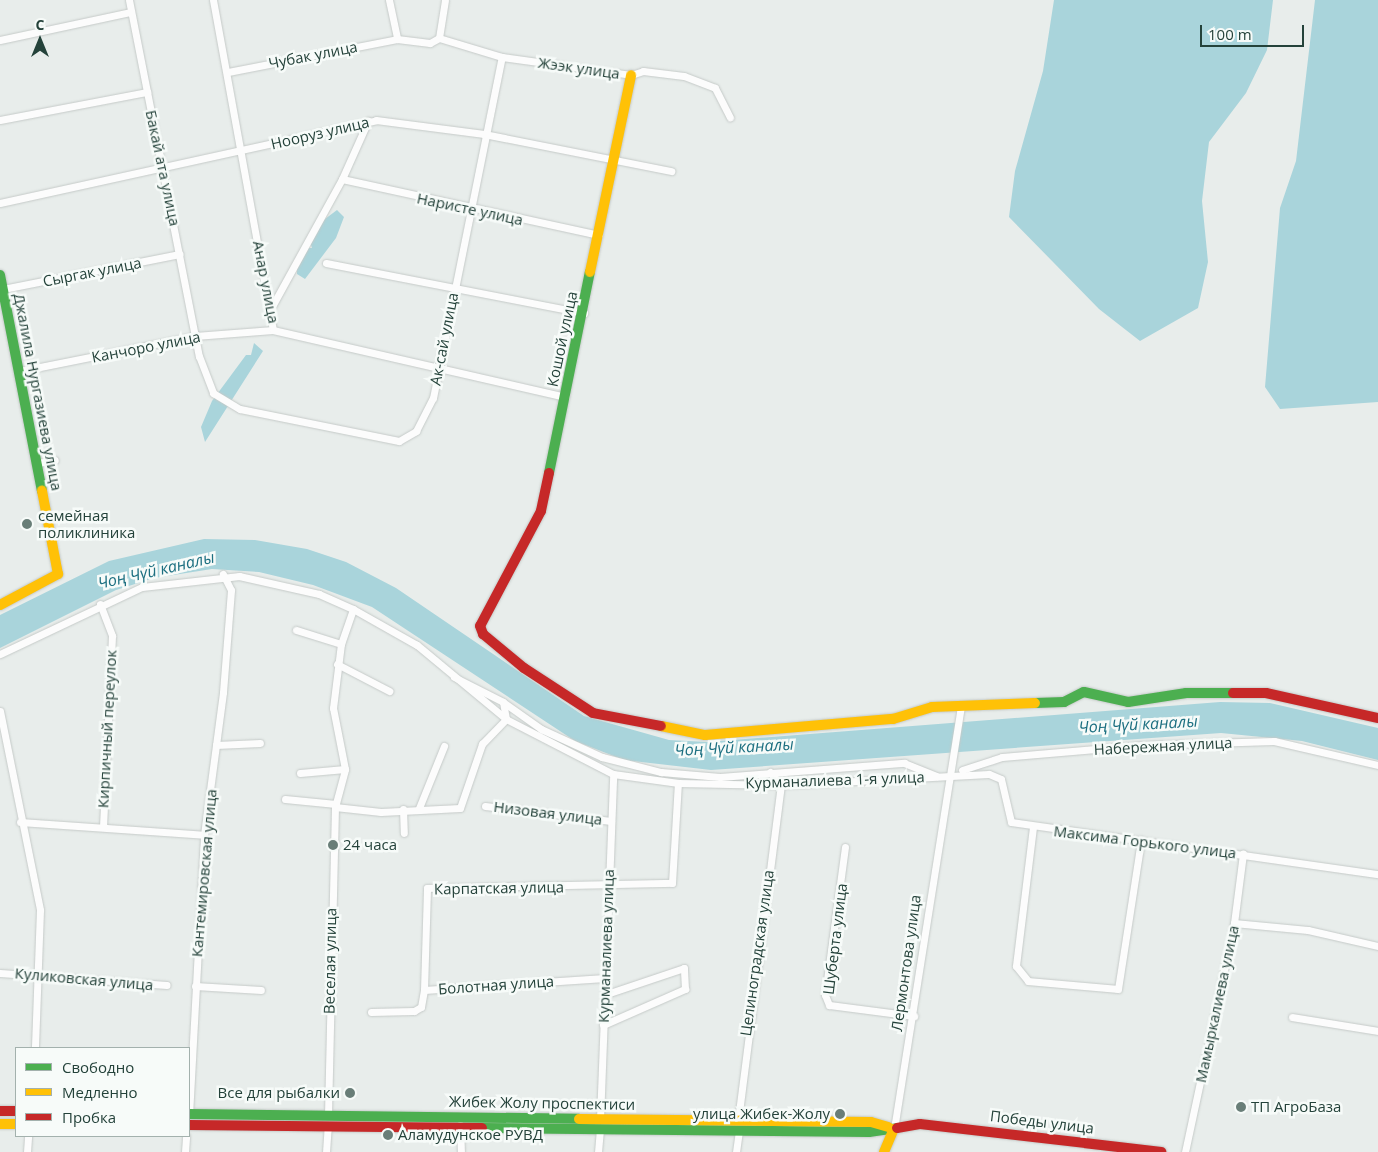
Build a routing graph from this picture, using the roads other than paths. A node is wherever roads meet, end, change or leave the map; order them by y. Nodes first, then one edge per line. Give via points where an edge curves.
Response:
1 (129, 0) edge
2 (213, 0) edge
3 (389, 0) edge
4 (445, 0) edge
5 (132, 12) junction
6 (439, 38) junction
7 (397, 39) junction
8 (0, 40) edge
9 (502, 56) junction
10 (228, 72) junction
11 (632, 75) junction
12 (147, 92) junction
13 (730, 117) dead end
14 (0, 120) edge
15 (368, 121) junction
16 (484, 134) junction
17 (242, 151) junction
18 (614, 159) junction
19 (163, 169) junction
20 (670, 171) dead end
21 (342, 179) junction
22 (0, 203) edge
23 (470, 210) junction
24 (599, 235) junction
25 (180, 254) junction
26 (326, 263) dead end
27 (0, 275) edge
28 (454, 287) junction
29 (3, 289) junction
30 (270, 311) junction
31 (584, 313) junction
32 (273, 330) junction
33 (195, 336) junction
34 (439, 366) junction
35 (20, 371) junction
36 (565, 397) junction
37 (56, 460) dead end
38 (38, 463) junction
39 (223, 574) junction
40 (100, 604) junction
41 (0, 605) edge
42 (353, 608) junction
43 (296, 630) dead end
44 (341, 644) junction
45 (0, 654) edge
46 (338, 664) junction
47 (451, 677) junction
48 (389, 691) dead end
49 (503, 702) junction
50 (0, 711) edge
51 (961, 711) junction
52 (1378, 718) edge
53 (506, 719) junction
54 (260, 742) dead end
55 (216, 745) junction
56 (444, 746) dead end
57 (602, 757) junction
58 (1378, 765) edge
59 (345, 769) junction
60 (770, 772) junction
61 (300, 773) dead end
62 (613, 774) junction
63 (948, 775) junction
64 (936, 776) junction
65 (678, 783) junction
66 (781, 785) junction
67 (285, 798) dead end
68 (335, 805) junction
69 (485, 806) dead end
70 (419, 808) junction
71 (403, 809) junction
72 (611, 821) junction
73 (20, 822) junction
74 (103, 826) junction
75 (1033, 827) junction
76 (404, 833) dead end
77 (204, 835) junction
78 (1141, 840) junction
79 (845, 847) dead end
80 (1243, 854) junction
81 (1378, 874) edge
82 (608, 887) junction
83 (1234, 922) junction
84 (1378, 946) edge
85 (0, 973) edge
86 (38, 974) junction
87 (605, 978) junction
88 (167, 985) dead end
89 (195, 986) junction
90 (261, 990) dead end
91 (424, 990) junction
92 (604, 995) junction
93 (371, 1012) dead end
94 (914, 1016) junction
95 (1292, 1017) dead end
96 (602, 1026) junction
97 (1378, 1031) edge
98 (35, 1047) edge
99 (190, 1093) edge
100 (0, 1111) edge
101 (15, 1111) edge
102 (190, 1114) edge
103 (328, 1115) junction
104 (460, 1116) junction
105 (600, 1123) junction
106 (0, 1124) edge
107 (15, 1124) edge
108 (920, 1124) joint
109 (190, 1125) edge
110 (738, 1125) junction
111 (328, 1126) junction
112 (460, 1127) junction
113 (894, 1129) junction
114 (28, 1137) edge
115 (186, 1137) edge
116 (27, 1152) edge
117 (185, 1152) edge
118 (326, 1152) edge
119 (461, 1152) edge
120 (598, 1152) edge
121 (736, 1152) edge
122 (884, 1152) edge
123 (1161, 1152) edge
124 (1185, 1152) edge

1 - 5 street, Бакай ата улица
2 - 10 street, Анар улица
3 - 7 street
4 - 6 street
5 - 8 street
5 - 12 street, Бакай ата улица
6 - 7 street, Жээк улица via 430,43
6 - 9 street, Жээк улица
7 - 10 street, Чубак улица
9 - 11 street, Жээк улица
9 - 16 street, Ак-сай улица
10 - 17 street, Анар улица
11 - 13 street, Жээк улица via 643,71 684,76 715,88
11 - 18 street, Кошой улица
12 - 14 street
12 - 19 street, Бакай ата улица
15 - 16 street, Нооруз улица via 402,121
15 - 17 street, Нооруз улица
15 - 21 street
16 - 18 street, Нооруз улица
16 - 23 street, Ак-сай улица
17 - 19 street, Нооруз улица
17 - 30 street, Анар улица
18 - 20 street, Нооруз улица
18 - 24 street, Кошой улица
19 - 22 street, Нооруз улица
19 - 25 street, Бакай ата улица
21 - 23 street, Наристе улица
21 - 30 street
23 - 24 street, Наристе улица
23 - 28 street, Ак-сай улица
24 - 31 street, Кошой улица
25 - 29 street, Сыргак улица
25 - 33 street, Бакай ата улица
26 - 28 street
27 - 29 street, Джалила Нургазиева улица
28 - 31 street
28 - 34 street, Ак-сай улица
29 - 35 street, Джалила Нургазиева улица
30 - 32 street, Анар улица
31 - 36 street, Кошой улица
32 - 33 street, Канчоро улица
32 - 34 street, Анар улица
33 - 34 street, Ак-сай улица via 213,393 232,406 399,441 416,432 424,420
33 - 35 street, Канчоро улица
34 - 36 street, Анар улица
35 - 38 street, Джалила Нургазиева улица
36 - 51 street, Кошой улица via 541,511 497,601 480,626 483,634 524,668 593,713 705,735 893,719 932,707
37 - 38 street
38 - 41 street, Джалила Нургазиева улица via 58,574
39 - 40 street, Курманалиева 1-я улица via 142,587
39 - 42 street, Курманалиева 1-я улица via 287,585
39 - 55 street, Кантемировская улица via 231,590
40 - 45 street, Курманалиева 1-я улица
40 - 74 street, Кирпичный переулок via 112,636
42 - 44 street, Веселая улица
42 - 47 street, Курманалиева 1-я улица via 417,645
43 - 44 street
44 - 46 street, Веселая улица
46 - 48 street
46 - 59 street, Веселая улица via 333,708
47 - 49 street via 465,679
47 - 53 street, Курманалиева 1-я улица
49 - 53 street
49 - 57 street via 540,730
50 - 73 street
51 - 52 street via 1064,702 1084,692 1128,702 1186,693 1266,693
51 - 63 street, Лермонтова улица
53 - 62 street, Курманалиева 1-я улица
53 - 70 street via 482,744 460,808
54 - 55 street
55 - 77 street, Кантемировская улица
56 - 70 street
57 - 60 street via 661,772 720,777
57 - 62 street
58 - 63 street, Набережная улица via 1274,741 1142,745 1002,757
59 - 61 street
59 - 68 street, Веселая улица
60 - 64 street via 904,763
60 - 66 street
62 - 65 street, Курманалиева 1-я улица
62 - 72 street, Курманалиева улица
63 - 64 street, Курманалиева 1-я улица
63 - 75 street, Максима Горького улица via 971,773 1001,778 1011,822
63 - 94 street, Лермонтова улица
64 - 66 street, Курманалиева 1-я улица
65 - 66 street, Курманалиева 1-я улица
65 - 82 street, Карпатская улица via 672,883
66 - 110 street, Целиноградская улица
67 - 68 street
68 - 71 street
68 - 103 street, Веселая улица
69 - 72 street, Низовая улица
70 - 71 street
71 - 76 street
72 - 82 street, Курманалиева улица
73 - 74 street
73 - 86 street via 40,910
74 - 77 street
75 - 78 street, Максима Горького улица
75 - 78 street via 1016,966 1028,981 1118,989
77 - 89 street, Кантемировская улица
78 - 80 street, Максима Горького улица
79 - 94 street, Шуберта улица via 825,995 829,1005
80 - 81 street, Максима Горького улица
80 - 83 street, Мамыркалиева улица
82 - 87 street, Курманалиева улица
82 - 91 street, Карпатская улица via 427,888
83 - 84 street via 1308,930
83 - 124 street, Мамыркалиева улица
85 - 86 street, Куликовская улица
86 - 88 street, Куликовская улица
86 - 98 street
87 - 91 street, Болотная улица
87 - 92 street, Курманалиева улица
89 - 90 street
89 - 99 street, Кантемировская улица
91 - 93 street, Болотная улица via 421,1007 414,1011
92 - 96 street, Курманалиева улица
92 - 96 street via 684,968 685,989
94 - 113 street, Лермонтова улица
95 - 97 street
96 - 105 street, Курманалиева улица
100 - 101 street
102 - 103 street, Жибек Жолу проспектиси
103 - 104 street, Жибек Жолу проспектиси
104 - 105 street, Жибек Жолу проспектиси
104 - 112 street
105 - 110 street, Жибек Жолу проспектиси
105 - 112 street, Жибек Жолу проспектиси
105 - 120 street, Курманалиева улица
106 - 107 street
108 - 113 street, Жибек Жолу проспектиси
108 - 123 street, Победы улица
109 - 111 street, Жибек Жолу проспектиси
110 - 113 street, Жибек Жолу проспектиси
110 - 121 street, Целиноградская улица
111 - 112 street, Жибек Жолу проспектиси
111 - 118 street
112 - 119 street
113 - 122 street, Лермонтова улица
114 - 116 street
115 - 117 street

